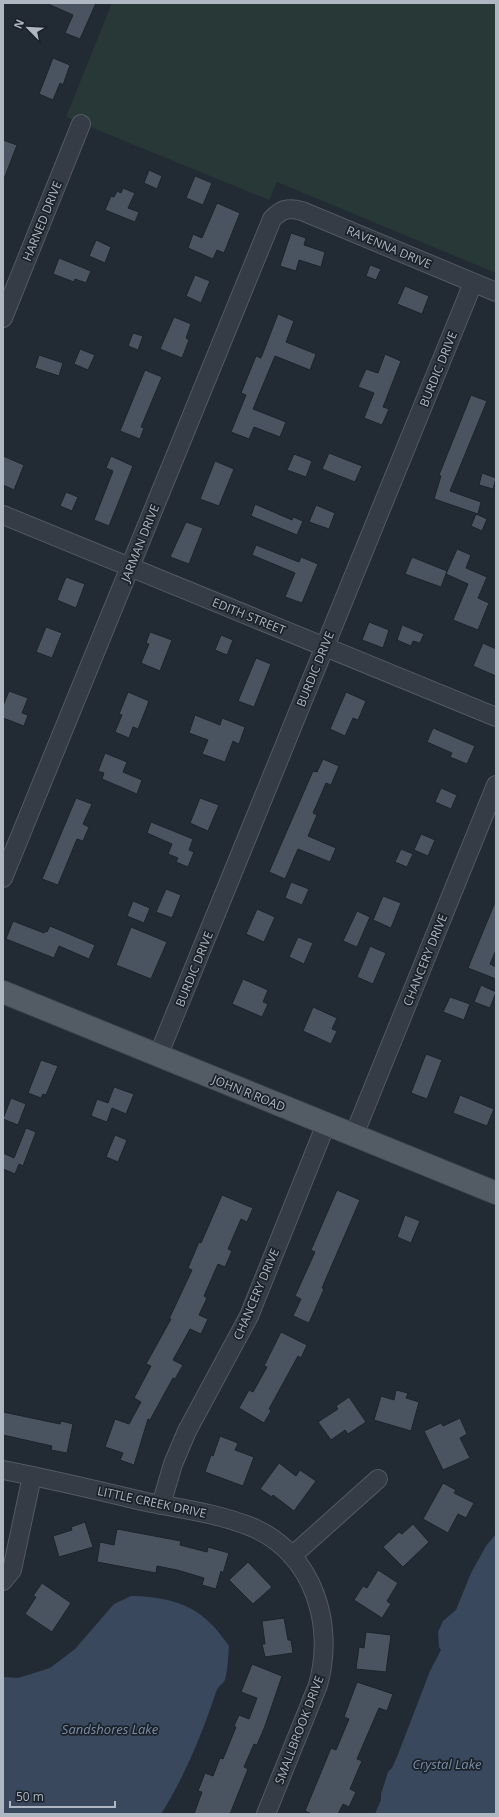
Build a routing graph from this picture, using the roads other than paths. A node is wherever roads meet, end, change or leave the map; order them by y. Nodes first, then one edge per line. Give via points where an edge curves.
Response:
1 (81, 124) dead end
2 (281, 210) joint
3 (473, 282) junction
4 (496, 292) edge
5 (3, 318) edge
6 (3, 515) edge
7 (130, 567) junction
8 (324, 647) junction
9 (496, 717) edge
10 (496, 785) edge
11 (3, 878) edge
12 (3, 992) edge
13 (158, 1056) junction
14 (326, 1124) junction
15 (354, 1135) junction
16 (496, 1193) edge
17 (3, 1470) edge
18 (32, 1476) junction
19 (378, 1479) dead end
20 (161, 1505) junction
21 (292, 1556) junction
22 (3, 1581) edge
23 (266, 1814) edge

1 - 5 street, HARNED DRIVE
2 - 3 street, RAVENNA DRIVE via 290,208 302,211
2 - 7 street, JARMAN DRIVE via 269,225
3 - 4 street, RAVENNA DRIVE
3 - 8 street, BURDIC DRIVE
6 - 7 street, EDITH STREET
7 - 8 street, EDITH STREET
7 - 11 street, JARMAN DRIVE
8 - 9 street, EDITH STREET
8 - 13 street, BURDIC DRIVE
10 - 15 street, CHANCERY DRIVE
12 - 13 main road, JOHN R ROAD
13 - 14 main road, JOHN R ROAD
14 - 15 main road, JOHN R ROAD
14 - 20 street, CHANCERY DRIVE via 249,1316 187,1431 173,1464
15 - 16 main road, JOHN R ROAD
17 - 18 street, LITTLE CREEK DRIVE
18 - 20 street, LITTLE CREEK DRIVE
18 - 22 street via 12,1570
19 - 21 street
20 - 21 street, LITTLE CREEK DRIVE via 217,1515 254,1529 269,1537
21 - 23 street, SMALLBROOK DRIVE via 313,1589 322,1612 322,1671

